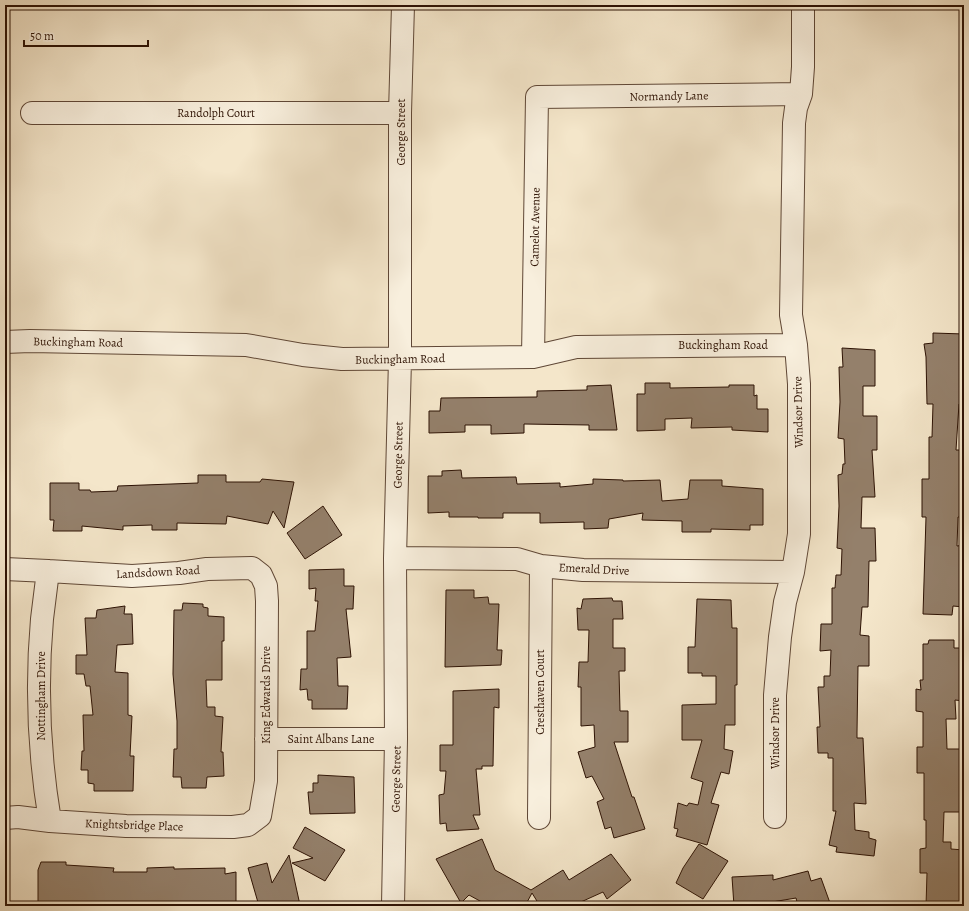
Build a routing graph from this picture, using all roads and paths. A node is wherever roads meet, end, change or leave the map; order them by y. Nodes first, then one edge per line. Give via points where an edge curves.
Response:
1 (403, 5) edge
2 (803, 5) edge
3 (801, 94) junction
4 (537, 97) joint
5 (32, 113) dead end
6 (400, 113) junction
7 (5, 342) edge
8 (796, 345) junction
9 (533, 357) junction
10 (400, 359) junction
11 (395, 558) junction
12 (541, 566) junction
13 (5, 570) edge
14 (48, 571) junction
15 (793, 572) junction
16 (262, 574) joint
17 (266, 739) junction
18 (396, 739) junction
19 (260, 816) joint
20 (775, 817) dead end
21 (5, 818) edge
22 (539, 818) dead end
23 (50, 821) junction
24 (393, 906) edge

1 - 6 street, George Street
2 - 3 street, Windsor Drive
3 - 4 street, Normandy Lane
3 - 8 street, Windsor Drive via 794,123 791,315
4 - 9 street, Camelot Avenue
5 - 6 street, Randolph Court
6 - 10 street, George Street
7 - 10 street, Buckingham Road via 246,345 342,359
8 - 9 street, Buckingham Road via 576,346
8 - 15 street, Windsor Drive via 799,384 799,534
9 - 10 street, Buckingham Road
10 - 11 street, George Street
11 - 12 street, Emerald Drive via 517,559
11 - 18 street, George Street
12 - 15 street, Emerald Drive via 583,570
12 - 22 street, Cresthaven Court
13 - 14 street, Landsdown Road
14 - 16 street, Landsdown Road via 132,576 252,568
14 - 23 street, Nottingham Drive via 42,619 39,700 44,782
15 - 20 street, Windsor Drive via 785,602 776,688
16 - 17 street, King Edwards Drive via 267,601
17 - 18 street, Saint Albans Lane
17 - 19 street, King Edwards Drive via 266,781
18 - 24 street, George Street
19 - 23 street, Knightsbridge Place via 248,825 233,827 126,826
21 - 23 street, Knightsbridge Place

